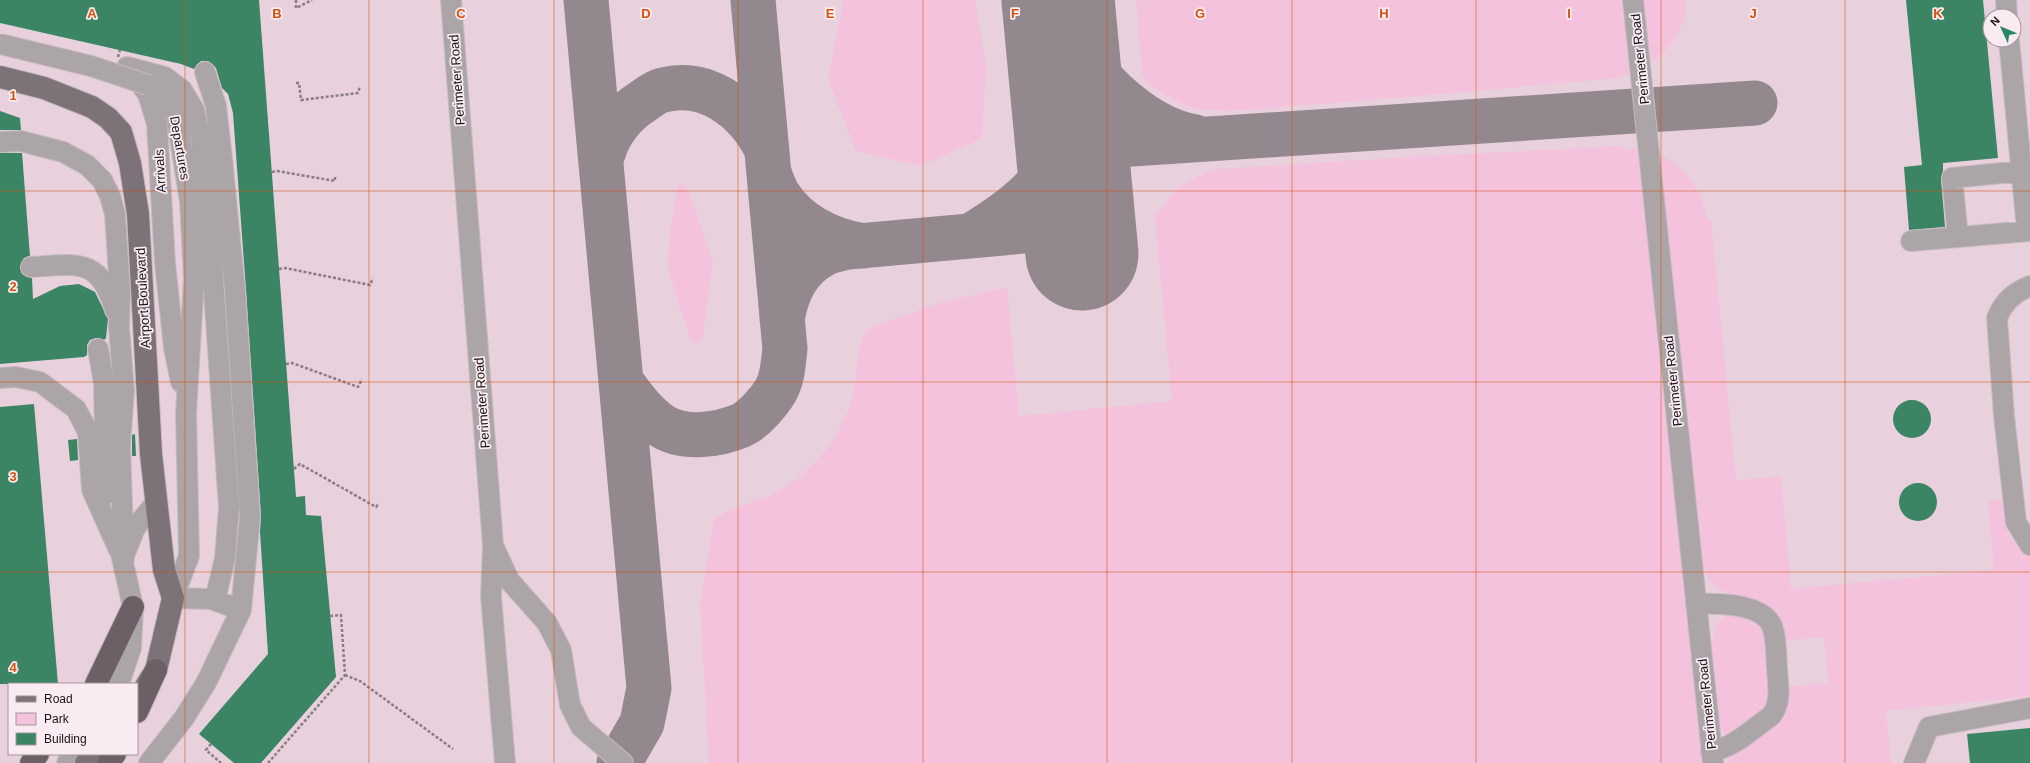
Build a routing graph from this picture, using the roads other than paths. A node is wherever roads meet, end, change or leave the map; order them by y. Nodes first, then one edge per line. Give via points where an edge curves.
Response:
1 (451, 0) edge
2 (1633, 0) edge
3 (0, 34) edge
4 (0, 44) edge
5 (2010, 48) edge
6 (127, 66) junction
7 (205, 72) dead end
8 (0, 77) edge
9 (0, 142) edge
10 (2022, 171) junction
11 (2030, 224) edge
12 (2030, 231) edge
13 (1958, 237) junction
14 (1911, 241) dead end
15 (31, 267) dead end
16 (2030, 286) edge
17 (120, 327) junction
18 (98, 348) dead end
19 (0, 378) edge
20 (186, 413) junction
21 (157, 501) junction
22 (2030, 544) edge
23 (493, 545) junction
24 (124, 559) junction
25 (173, 598) junction
26 (215, 600) junction
27 (1696, 604) junction
28 (133, 607) junction
29 (241, 610) junction
30 (156, 670) junction
31 (96, 683) edge
32 (119, 683) edge
33 (138, 699) edge
34 (2030, 708) edge
35 (138, 710) edge
36 (37, 755) edge
37 (73, 755) edge
38 (93, 755) edge
39 (114, 755) edge
40 (1712, 757) edge
41 (30, 763) edge
42 (67, 763) edge
43 (86, 763) edge
44 (108, 763) edge
45 (149, 763) edge
46 (505, 763) edge
47 (623, 763) edge
48 (1914, 763) edge

1 - 23 street, Perimeter Road
2 - 27 street, Perimeter Road
3 - 6 street
4 - 20 street, Departures, bridge via 91,66 148,85 176,114 190,202 194,279
5 - 10 street
6 - 20 street, Arrivals via 148,94 157,124 165,263 174,348
6 - 26 street via 165,77 182,90 194,110 201,138 229,508 224,558
7 - 29 street via 216,106 222,158 248,472 250,517
8 - 21 main road, Airport Boulevard via 76,99 108,118 121,132 130,162 138,214 151,454
9 - 17 street via 21,141 63,152 87,165 102,180 110,196 114,214
10 - 11 street via 2026,219
10 - 13 street via 1952,178
12 - 13 street
13 - 14 street
15 - 17 street via 75,264 100,276 110,292
16 - 22 street via 2011,297 2001,307 1997,318 2004,416 2016,522
17 - 24 street via 124,391 120,446
18 - 24 street via 104,382 105,449 110,515
19 - 24 street via 16,377 40,382 76,410 88,432 92,490
20 - 25 street via 190,556
21 - 24 street via 135,528
21 - 25 main road, Airport Boulevard via 164,570
23 - 46 street via 490,596
23 - 47 street, Perimeter Road via 509,580 548,623 561,650 570,705 581,726
24 - 28 street
25 - 26 street
25 - 30 main road
26 - 29 street
27 - 40 street, Perimeter Road
27 - 40 street via 1731,604 1758,613 1772,626 1774,636 1779,691 1779,703 1775,711
28 - 31 highway
28 - 32 street via 131,648
29 - 45 street via 206,683 184,718
30 - 33 main road
30 - 35 highway
34 - 48 street via 1929,727
36 - 41 highway
37 - 42 street
38 - 43 main road
39 - 44 highway

